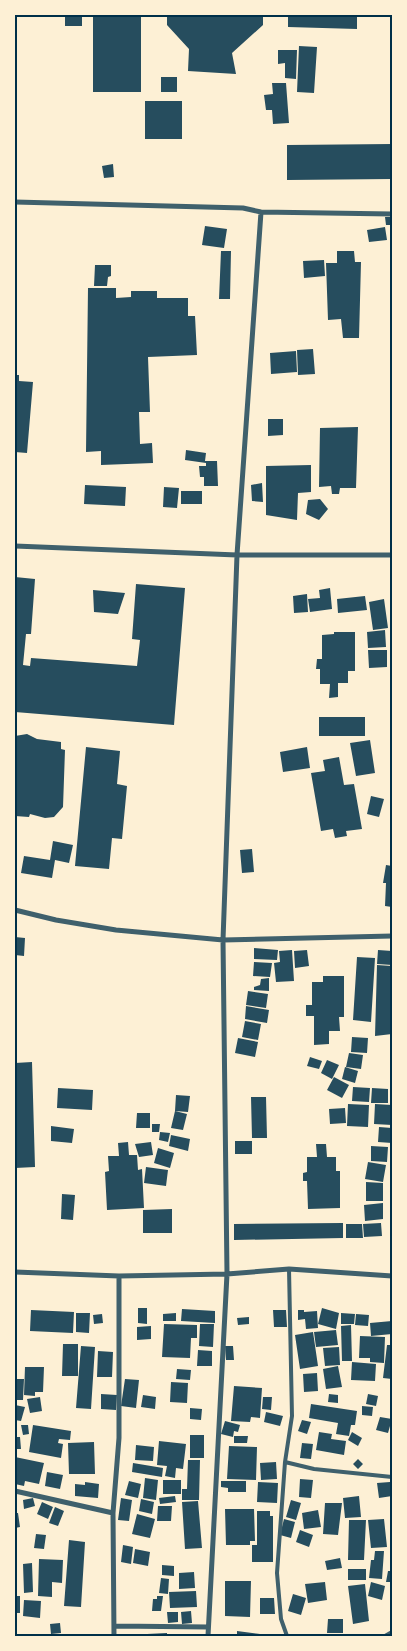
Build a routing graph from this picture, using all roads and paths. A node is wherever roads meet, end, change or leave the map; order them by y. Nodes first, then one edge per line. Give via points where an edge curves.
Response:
1 (15, 202) edge
2 (261, 212) junction
3 (392, 214) edge
4 (15, 546) edge
5 (237, 555) junction
6 (392, 555) edge
7 (15, 910) edge
8 (392, 936) edge
9 (223, 940) junction
10 (289, 1270) junction
11 (15, 1272) edge
12 (227, 1274) junction
13 (120, 1276) junction
14 (392, 1276) edge
15 (285, 1462) junction
16 (392, 1477) edge
17 (15, 1491) edge
18 (113, 1513) junction
19 (115, 1626) junction
20 (208, 1627) junction
21 (392, 1632) edge
22 (114, 1636) edge
23 (208, 1636) edge
24 (287, 1636) edge
25 (385, 1636) edge

1 - 2 street via 244,208
2 - 3 street
2 - 5 street
4 - 5 street
5 - 6 street
5 - 9 street
7 - 9 street via 116,930
8 - 9 street
9 - 12 street
10 - 12 street
10 - 14 street
10 - 15 lane via 292,1416
11 - 13 street
12 - 13 street
12 - 20 street
13 - 18 street via 119,1438
15 - 16 lane via 314,1469
15 - 24 lane via 277,1573 281,1618
17 - 18 street
18 - 19 street
19 - 20 street
19 - 22 street
20 - 23 street
21 - 25 lane

